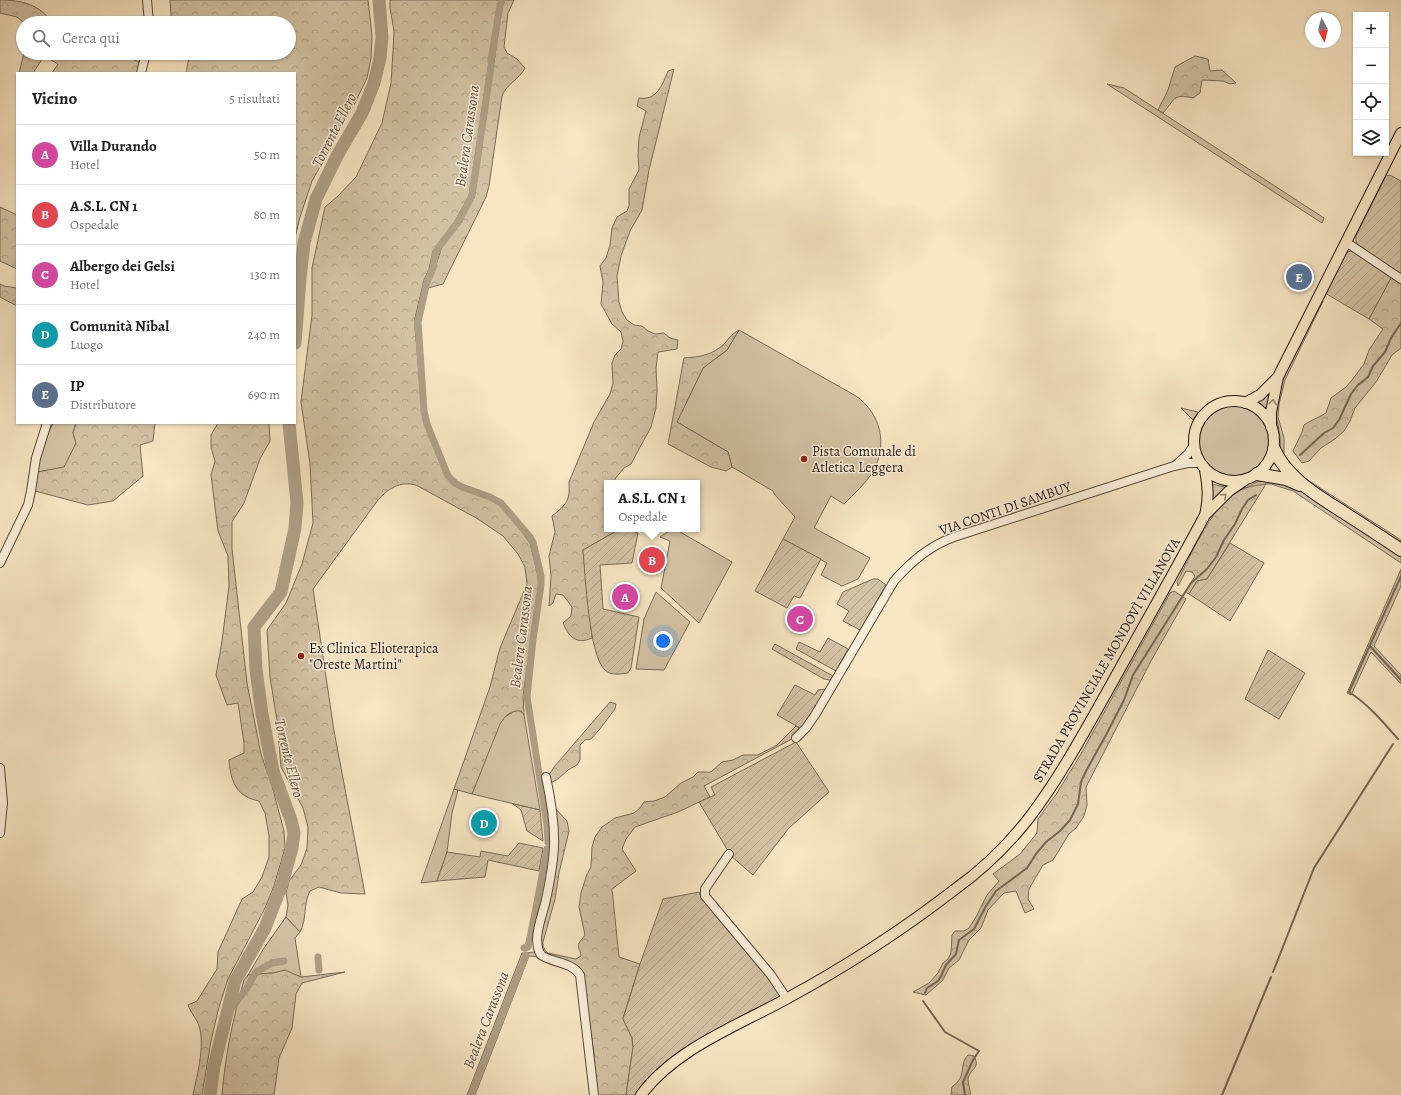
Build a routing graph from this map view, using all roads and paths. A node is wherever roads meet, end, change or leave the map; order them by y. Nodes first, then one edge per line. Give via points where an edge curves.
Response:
1 (146, 0) edge
2 (148, 16) edge
3 (144, 60) edge
4 (141, 72) edge
5 (1401, 133) edge
6 (1346, 242) junction
7 (1401, 279) edge
8 (1278, 377) junction
9 (1245, 403) junction
10 (47, 424) edge
11 (1272, 427) junction
12 (1194, 445) junction
13 (1274, 449) junction
14 (1174, 466) junction
15 (1203, 466) junction
16 (1257, 474) junction
17 (1245, 480) junction
18 (1307, 488) junction
19 (1205, 515) junction
20 (1401, 550) edge
21 (0, 562) edge
22 (796, 738) dead end
23 (0, 768) edge
24 (546, 777) dead end
25 (0, 833) edge
26 (729, 854) dead end
27 (787, 999) junction
28 (594, 1095) edge
29 (641, 1095) edge

1 - 2 street
3 - 4 street
5 - 6 main road
6 - 7 street
6 - 8 main road
8 - 9 main road via 1260,395
11 -> 8 main road via 1271,412
9 - 11 main road via 1259,410
9 - 12 main road via 1222,403 1209,410 1196,429
10 - 21 street via 36,458 28,505
11 - 13 main road
12 - 14 street, VIA CONTI DI SAMBUY
12 - 15 main road via 1196,455
13 - 16 main road via 1266,466
13 - 18 highway via 1288,471
14 - 15 street, VIA CONTI DI SAMBUY via 1188,463
14 - 22 street, VIA CONTI DI SAMBUY via 954,537 926,550 894,581 815,715
15 - 17 main road via 1215,477 1225,481
15 - 19 main road, STRADA PROVINCIALE MONDOVÌ VILLANOVA via 1209,488
16 - 17 main road
16 - 18 highway via 1286,479
19 -> 17 main road, STRADA PROVINCIALE MONDOVÌ VILLANOVA
18 - 20 highway
19 - 27 main road, STRADA PROVINCIALE MONDOVÌ VILLANOVA via 1068,760 1012,839 976,873 905,926
23 - 25 street via 3,803
24 - 28 street via 554,847 538,946 541,955 572,967 580,975
26 - 27 street via 707,885 705,896 771,975
27 - 29 main road, STRADA PROVINCIALE MONDOVÌ VILLANOVA via 686,1054 662,1072

